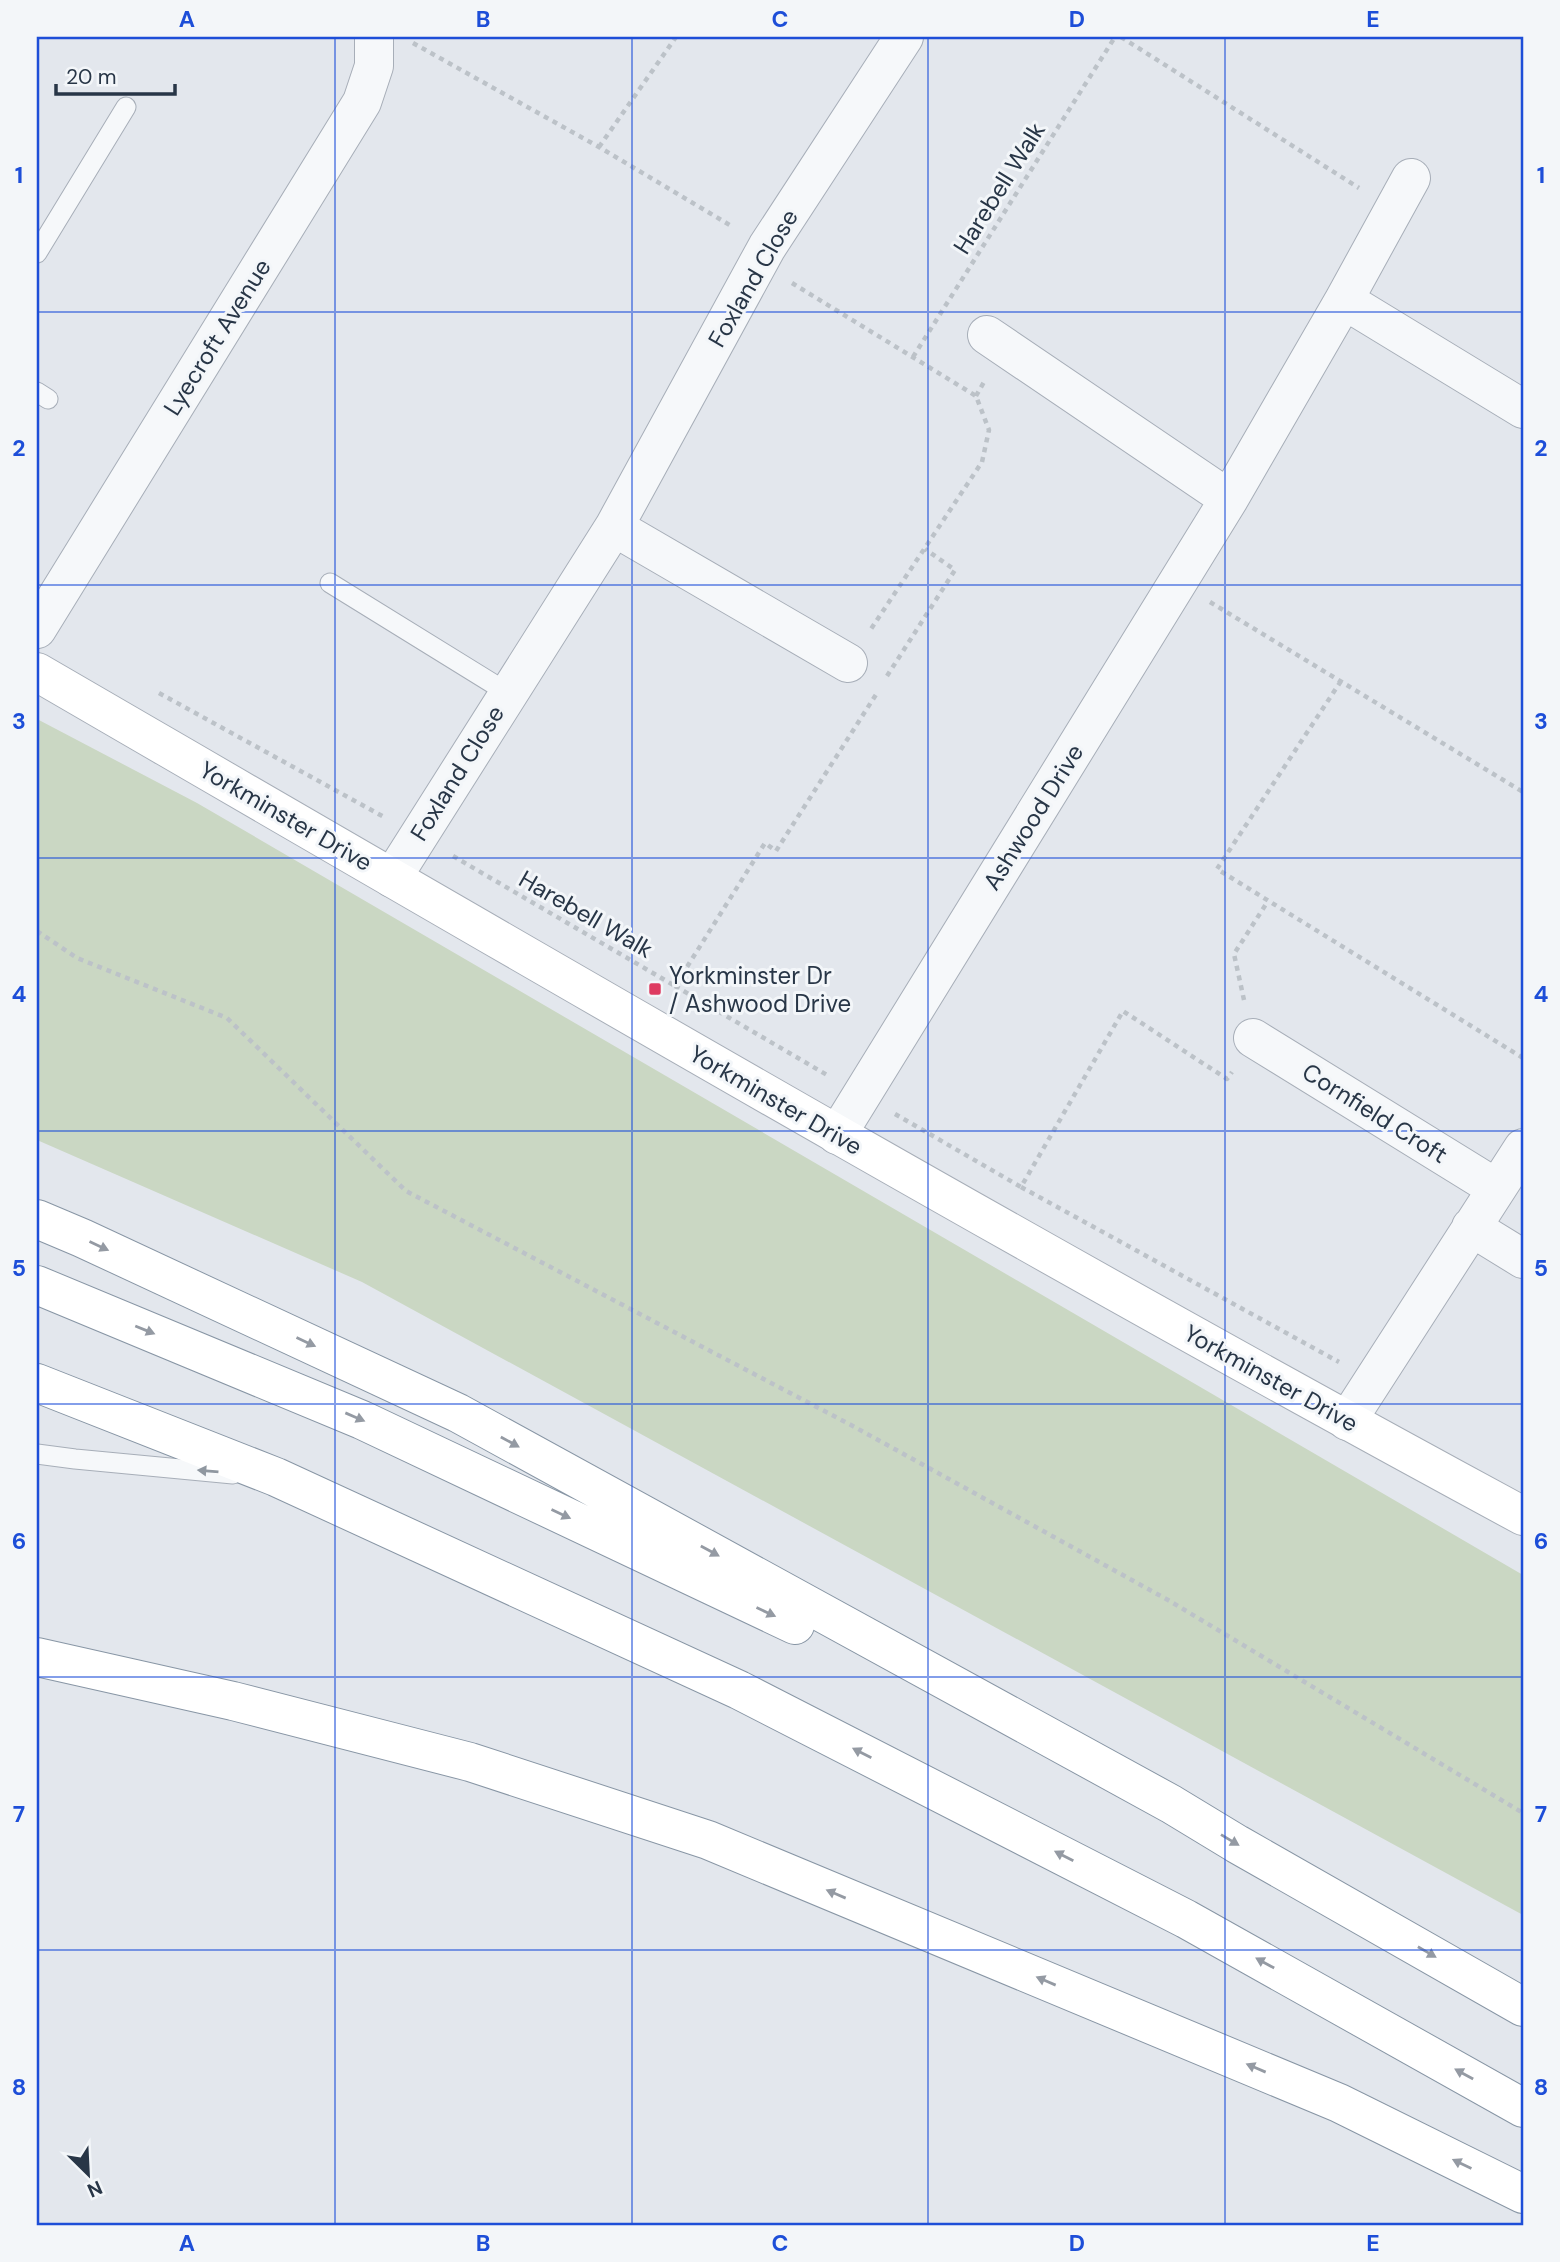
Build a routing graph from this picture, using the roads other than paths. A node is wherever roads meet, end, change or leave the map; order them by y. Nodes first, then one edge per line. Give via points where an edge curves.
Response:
1 (374, 37) edge
2 (904, 37) edge
3 (126, 107) dead end
4 (1402, 194) road end
5 (37, 253) edge
6 (1344, 300) junction
7 (987, 335) dead end
8 (1523, 409) edge
9 (1229, 499) junction
10 (614, 527) junction
11 (330, 583) dead end
12 (37, 629) edge
13 (848, 663) road end
14 (37, 672) edge
15 (508, 693) junction
16 (392, 878) junction
17 (1253, 1038) road end
18 (836, 1136) junction
19 (1523, 1148) edge
20 (1496, 1188) junction
21 (37, 1219) edge
22 (1471, 1227) junction
23 (1523, 1259) edge
24 (37, 1285) edge
25 (37, 1383) edge
26 (1347, 1421) junction
27 (37, 1454) edge
28 (276, 1478) junction
29 (1523, 1516) edge
30 (37, 1657) edge
31 (1171, 1804) junction
32 (1523, 2007) edge
33 (1523, 2108) edge
34 (1523, 2194) edge

1 - 12 street, Lyecroft Avenue via 374,66 362,102
2 - 10 street, Foxland Close via 763,255
3 - 5 lane
4 - 6 street, Ashwood Drive
6 - 8 street
6 - 9 street, Ashwood Drive
7 - 9 street
9 - 18 street, Ashwood Drive
10 - 13 street
10 - 15 street, Foxland Close
11 - 15 lane
14 - 16 main road, Yorkminster Drive
15 - 16 street, Foxland Close
16 - 18 main road, Yorkminster Drive
17 - 20 street, Cornfield Croft
18 - 26 main road, Yorkminster Drive
19 - 20 street
20 - 22 street
21 -> 31 main road via 458,1413
22 - 23 street
22 - 26 street
24 -> 31 main road via 362,1420
25 - 28 main road
26 - 29 main road, Yorkminster Drive
28 -> 27 lane
33 -> 28 main road via 1186,1919 739,1690
34 -> 30 main road via 1339,2103 708,1840 470,1762
31 -> 32 main road

